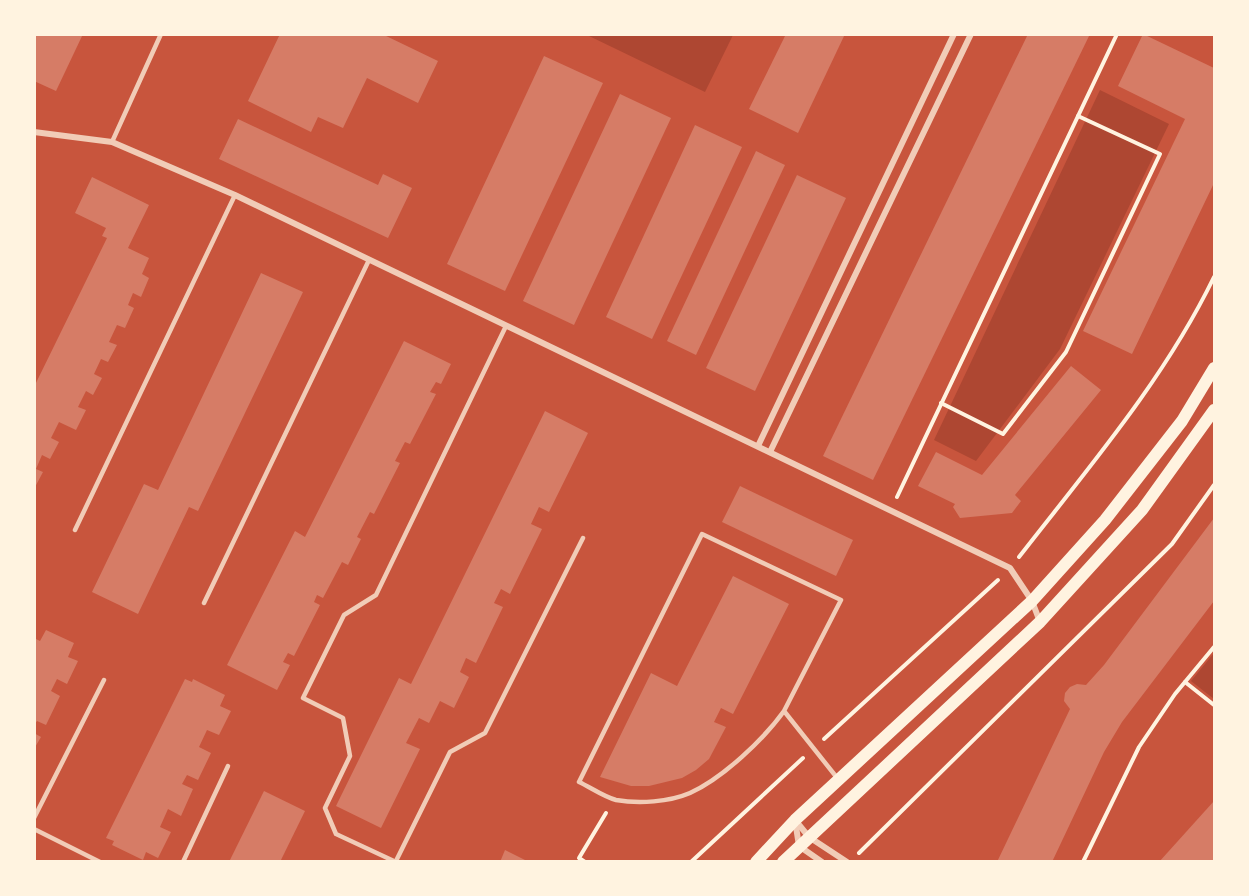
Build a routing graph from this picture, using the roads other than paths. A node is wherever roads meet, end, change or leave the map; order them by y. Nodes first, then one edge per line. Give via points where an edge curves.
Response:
1 (162, 34) edge
2 (954, 34) edge
3 (971, 34) edge
4 (34, 132) edge
5 (112, 142) junction
6 (235, 195) junction
7 (369, 260) junction
8 (506, 326) junction
9 (1215, 368) edge
10 (1215, 410) edge
11 (758, 446) junction
12 (770, 452) junction
13 (75, 530) dead end
14 (583, 538) dead end
15 (1032, 601) junction
16 (204, 603) dead end
17 (1040, 622) junction
18 (104, 680) dead end
19 (784, 711) junction
20 (228, 766) dead end
21 (838, 779) junction
22 (34, 818) edge
23 (795, 820) junction
24 (34, 829) edge
25 (809, 837) junction
26 (798, 846) junction
27 (100, 861) edge
28 (183, 861) edge
29 (396, 861) edge
30 (756, 861) edge
31 (783, 861) edge
32 (822, 861) edge
33 (847, 861) edge

1 - 5 lane
2 - 11 street
3 - 12 street
4 - 5 street
5 - 6 street
6 - 7 street
6 - 13 lane
7 - 8 street
7 - 16 lane
8 - 11 street
8 - 29 lane via 376,595 344,615 303,698 343,718 350,756 325,808 336,834
9 - 15 main road via 1182,421 1105,520
10 - 17 main road via 1142,510
11 - 12 street
12 - 15 street via 1010,568
14 - 29 lane via 485,734 450,752
15 - 17 street
15 - 21 main road
17 - 25 main road
18 - 22 lane
19 - 19 lane via 841,600 702,534 579,782 615,800 657,801 690,793 738,759 770,731
19 - 21 lane
20 - 28 lane
21 - 23 main road
23 - 25 street
23 - 26 street
23 - 30 main road
24 - 27 lane
25 - 26 main road
25 - 33 street
26 - 31 main road
26 - 32 street

